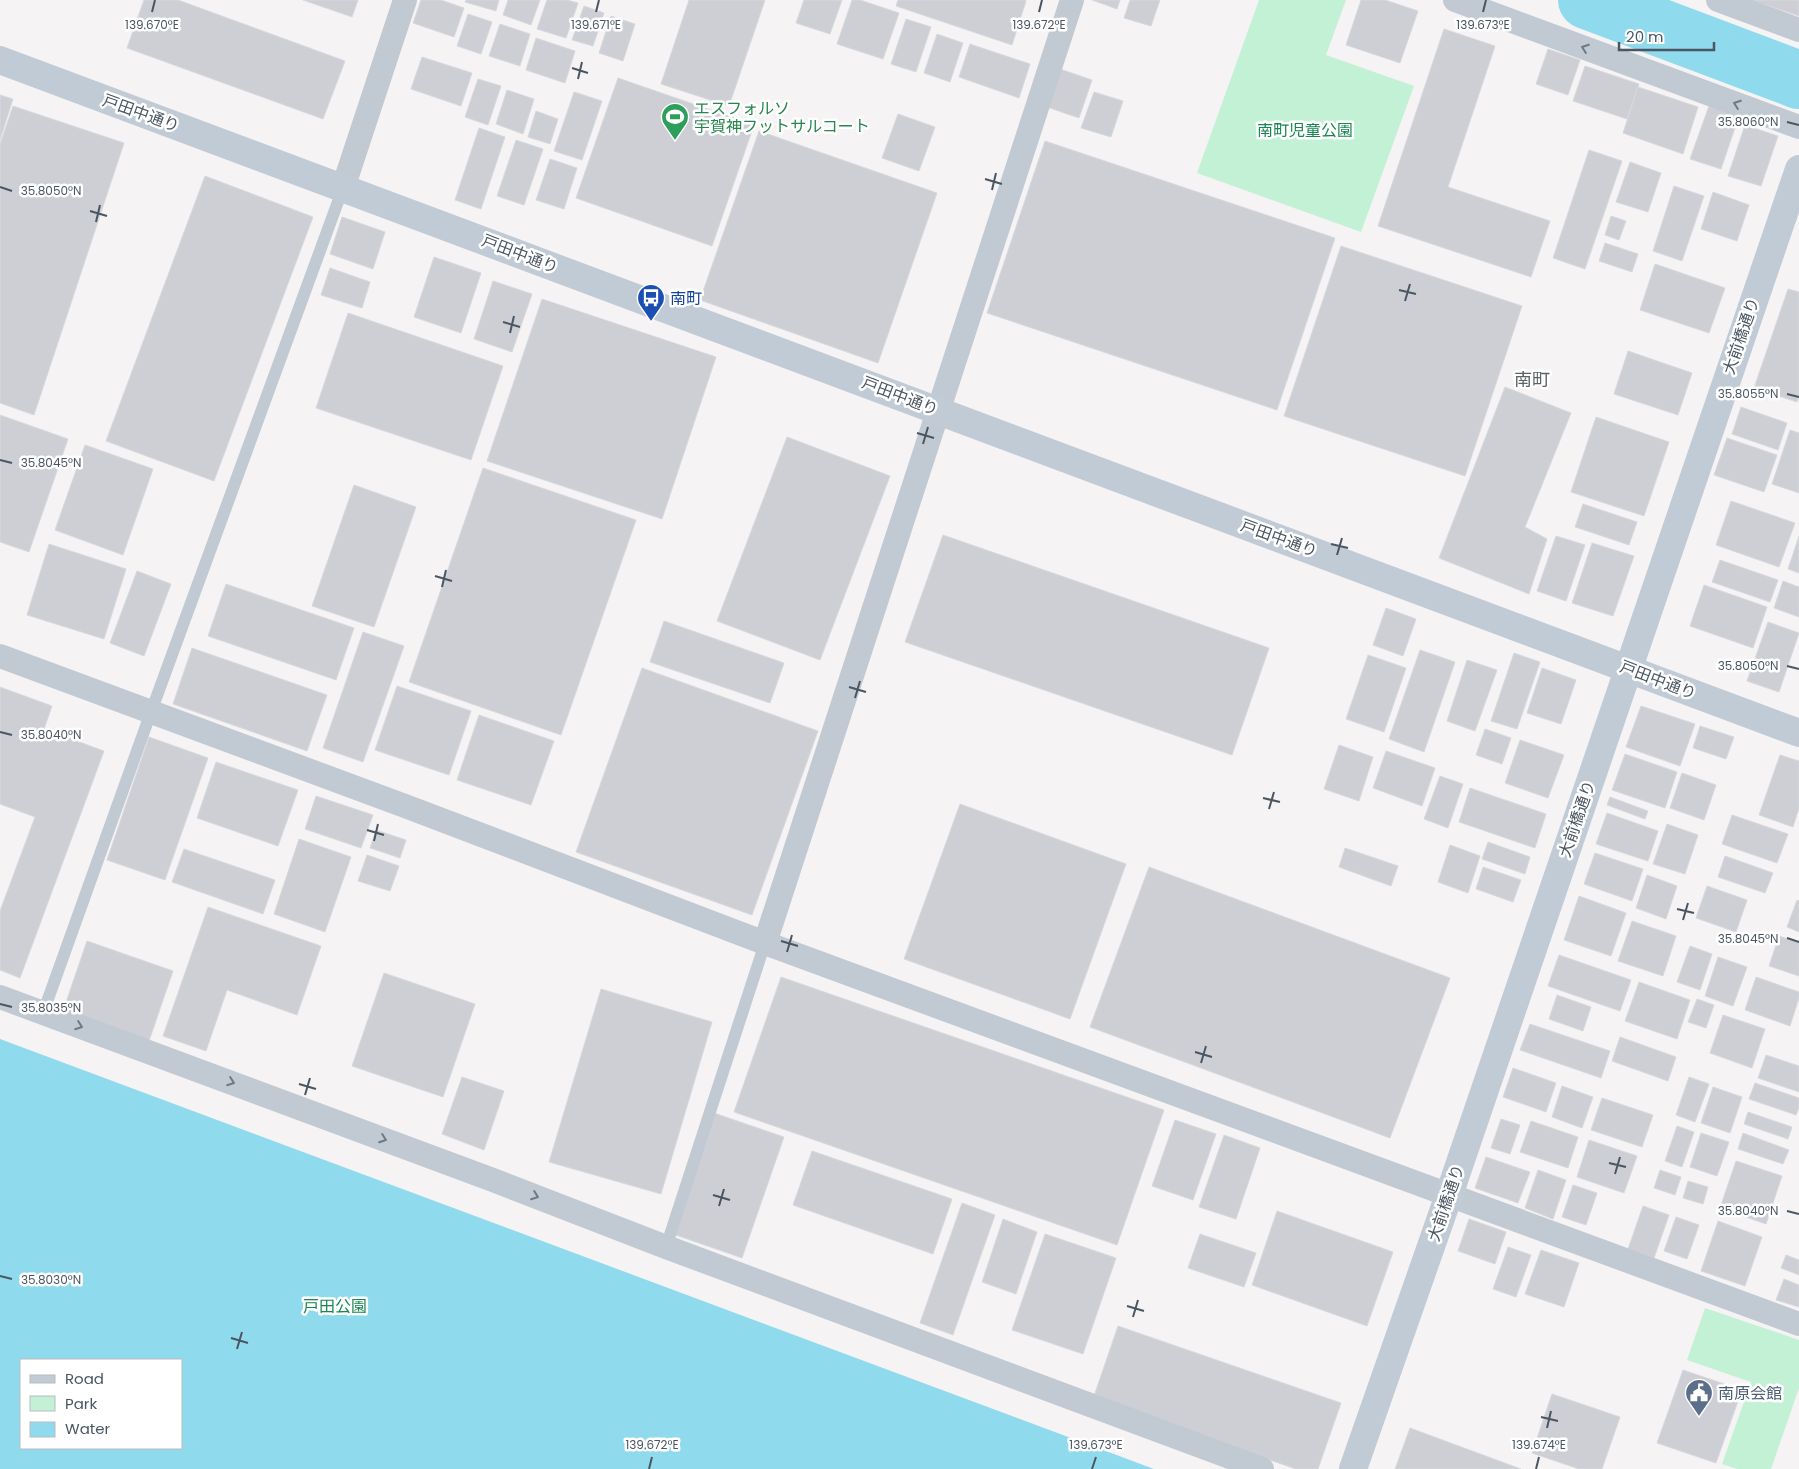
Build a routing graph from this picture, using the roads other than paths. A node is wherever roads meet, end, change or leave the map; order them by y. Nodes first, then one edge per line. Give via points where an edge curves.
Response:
1 (405, 0) edge
2 (1072, 0) edge
3 (1455, 0) edge
4 (1718, 0) edge
5 (1799, 30) edge
6 (0, 60) edge
7 (1799, 127) edge
8 (1799, 169) edge
9 (343, 188) junction
10 (938, 411) junction
11 (0, 656) edge
12 (1628, 669) junction
13 (151, 712) junction
14 (1799, 733) edge
15 (765, 943) junction
16 (0, 997) edge
17 (43, 1013) junction
18 (1449, 1195) junction
19 (666, 1247) junction
20 (1799, 1324) edge
21 (1262, 1469) edge
22 (1353, 1469) edge

1 - 9 street
2 - 10 street
7 -> 3 street
4 - 5 street
6 - 9 street, 戸田中通り
8 - 12 street, 大前橋通り
9 - 10 street, 戸田中通り
9 - 13 lane
10 - 12 street, 戸田中通り
10 - 15 street
11 - 13 street
12 - 14 street, 戸田中通り
12 - 18 street, 大前橋通り
13 - 15 street
13 - 17 lane
15 - 18 street
15 - 19 lane
16 - 17 street
17 -> 19 street
18 - 20 street
18 - 22 street, 大前橋通り
19 - 21 street

